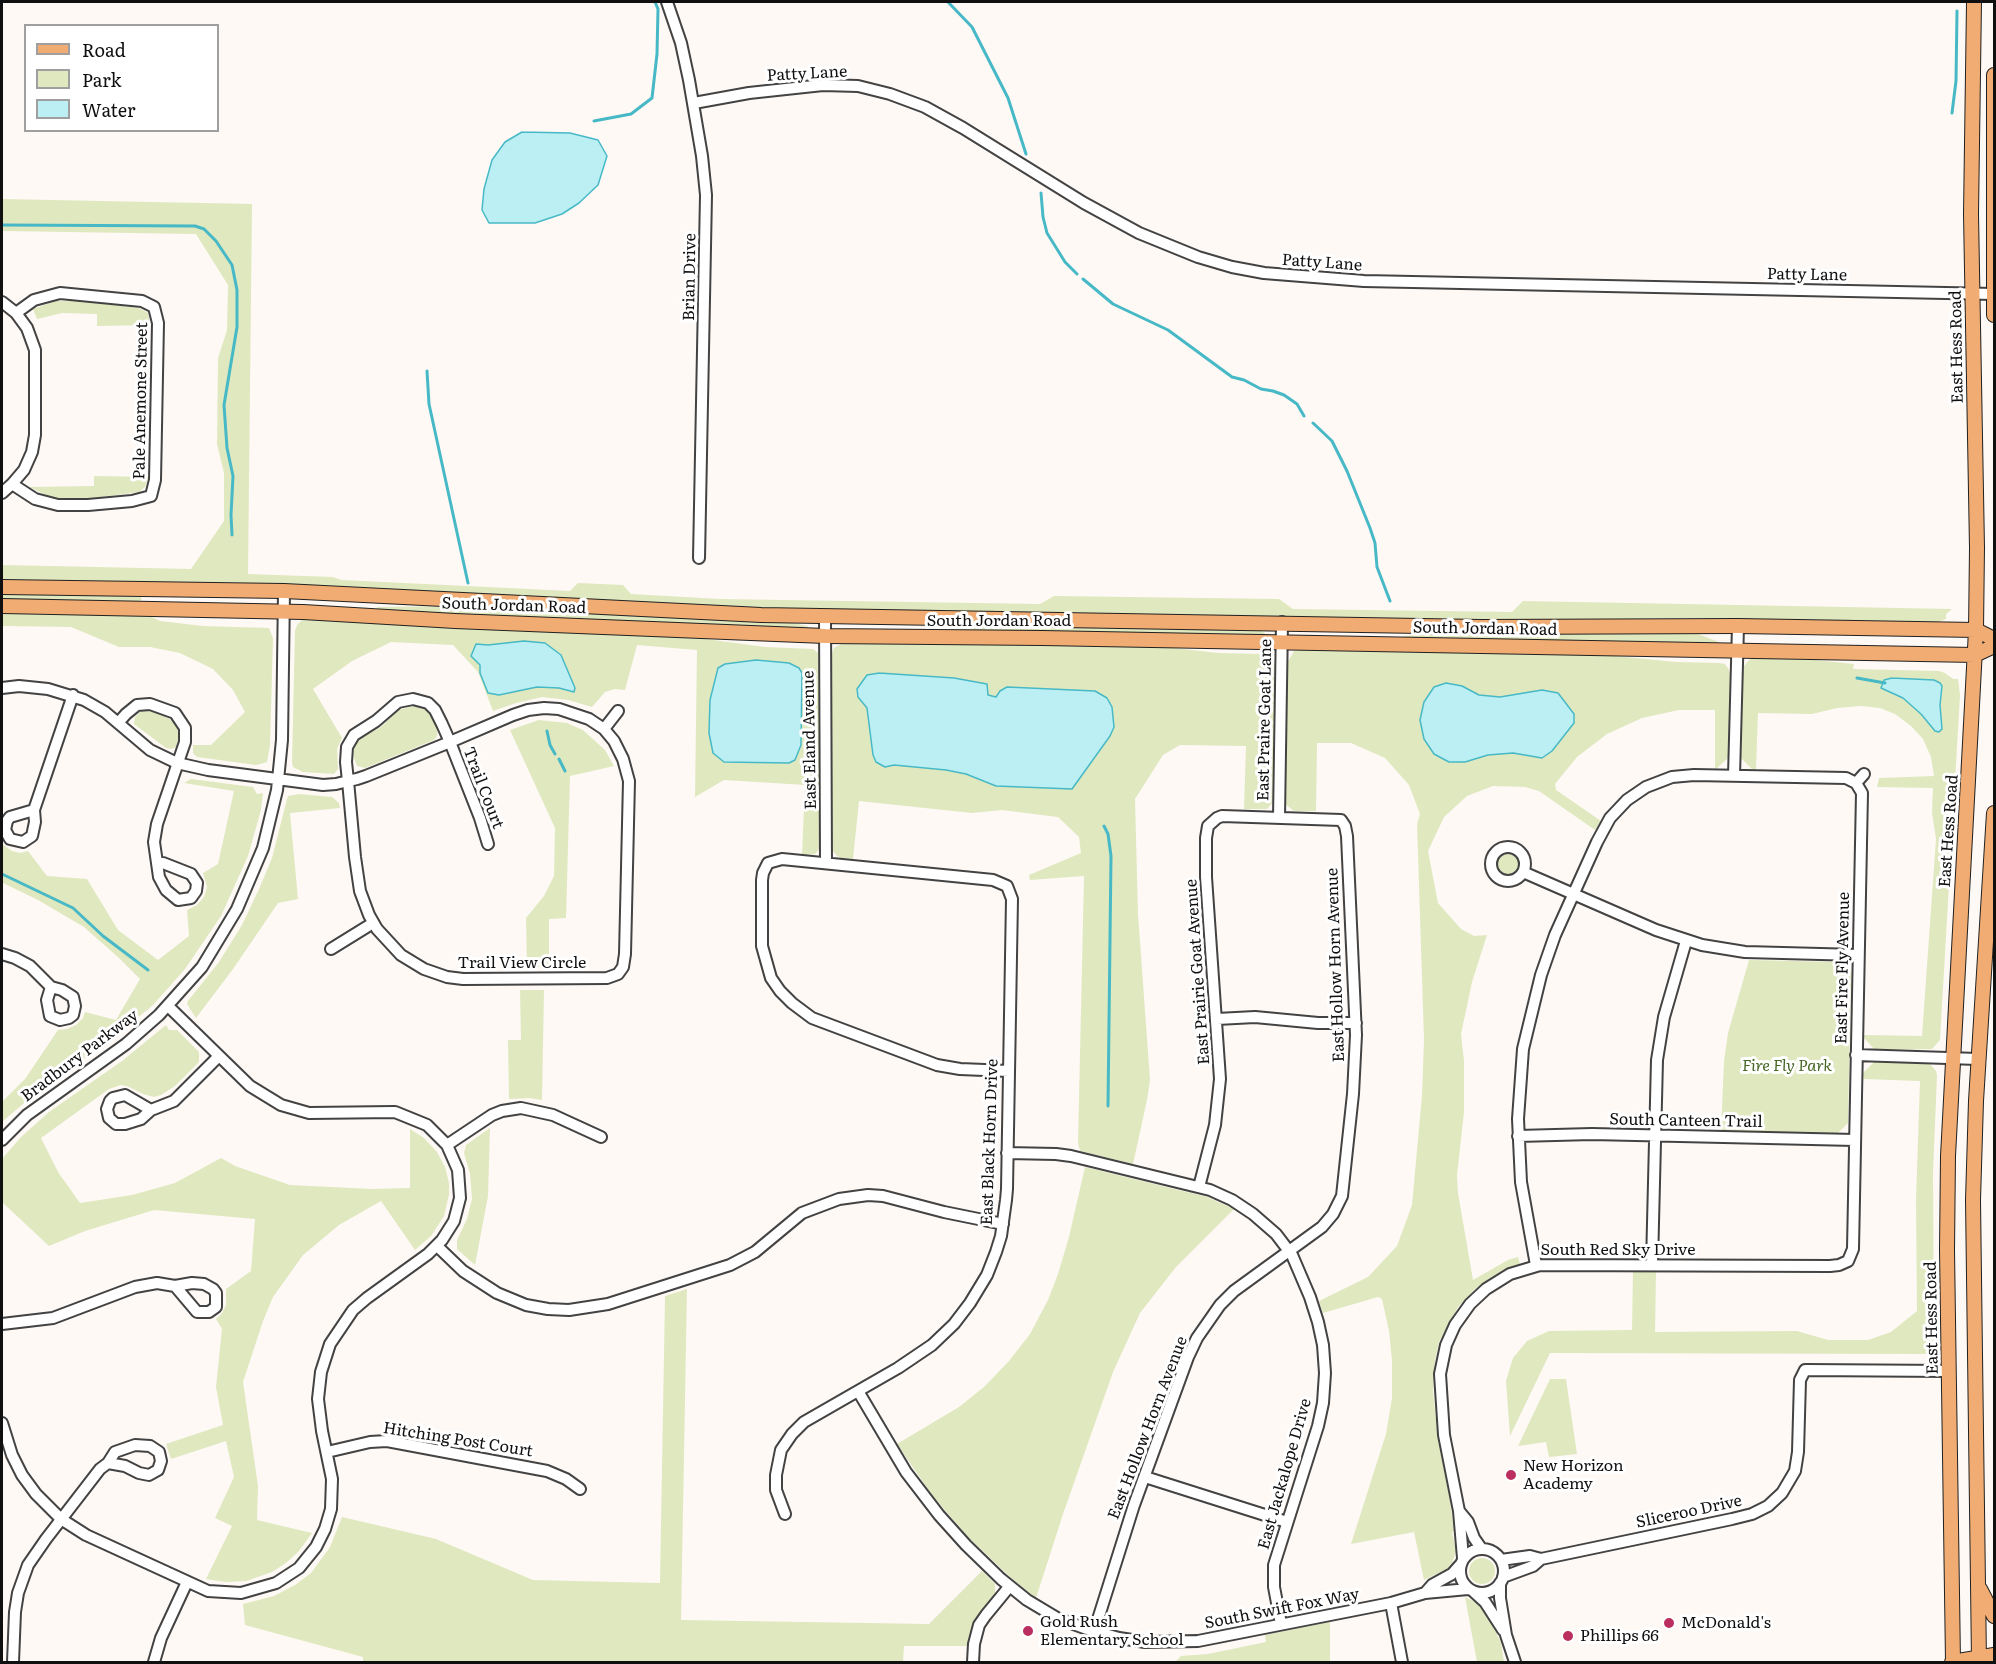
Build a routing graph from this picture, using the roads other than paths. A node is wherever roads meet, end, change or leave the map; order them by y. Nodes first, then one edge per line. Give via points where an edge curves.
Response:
1 (668, 2) edge
2 (1974, 2) edge
3 (1995, 75) edge
4 (694, 103) junction
5 (1973, 294) junction
6 (1994, 294) edge
7 (2, 302) edge
8 (16, 313) junction
9 (1995, 315) edge
10 (12, 484) junction
11 (2, 493) edge
12 (699, 558) dead end
13 (2, 587) edge
14 (284, 591) junction
15 (2, 606) edge
16 (284, 611) junction
17 (825, 616) junction
18 (1282, 622) junction
19 (1738, 626) junction
20 (1976, 630) junction
21 (825, 636) junction
22 (1995, 639) edge
23 (1282, 643) junction
24 (1995, 646) edge
25 (1737, 650) junction
26 (1975, 655) junction
27 (2, 688) edge
28 (73, 695) junction
29 (618, 711) dead end
30 (118, 723) junction
31 (604, 729) junction
32 (450, 742) junction
33 (177, 763) junction
34 (1864, 774) dead end
35 (1734, 776) junction
36 (279, 779) junction
37 (348, 781) junction
38 (1856, 783) junction
39 (34, 810) dead end
40 (1995, 813) edge
41 (1279, 817) junction
42 (488, 844) dead end
43 (158, 863) dead end
44 (826, 863) junction
45 (1523, 872) dead end
46 (1574, 894) junction
47 (373, 923) junction
48 (1686, 941) junction
49 (331, 949) dead end
50 (2, 954) edge
51 (1858, 955) junction
52 (51, 987) dead end
53 (168, 1006) junction
54 (1216, 1019) junction
55 (1356, 1023) junction
56 (1856, 1055) junction
57 (219, 1056) junction
58 (1952, 1058) junction
59 (1978, 1059) junction
60 (1009, 1071) junction
61 (151, 1110) dead end
62 (1654, 1135) junction
63 (1518, 1136) junction
64 (601, 1137) dead end
65 (2, 1139) edge
66 (1855, 1140) junction
67 (447, 1144) junction
68 (1007, 1153) junction
69 (1199, 1187) junction
70 (1003, 1224) junction
71 (437, 1246) junction
72 (1289, 1250) junction
73 (1652, 1264) junction
74 (1852, 1264) joint
75 (1536, 1265) junction
76 (175, 1286) dead end
77 (2, 1324) edge
78 (1949, 1371) junction
79 (858, 1391) junction
80 (2, 1423) edge
81 (327, 1452) junction
82 (108, 1463) junction
83 (1145, 1477) junction
84 (580, 1489) dead end
85 (1459, 1511) junction
86 (785, 1514) dead end
87 (61, 1519) junction
88 (1287, 1522) junction
89 (1481, 1548) junction
90 (1541, 1559) junction
91 (1501, 1560) junction
92 (1462, 1561) junction
93 (1502, 1580) junction
94 (187, 1582) junction
95 (1978, 1583) junction
96 (1009, 1587) junction
97 (1471, 1591) junction
98 (1425, 1593) junction
99 (1390, 1603) junction
100 (1995, 1617) edge
101 (1281, 1624) junction
102 (1094, 1632) junction
103 (1506, 1635) junction
104 (1995, 1655) edge
105 (1979, 1660) edge
106 (13, 1662) edge
107 (154, 1662) edge
108 (973, 1662) edge
109 (1402, 1662) edge
110 (1515, 1662) edge
111 (1953, 1662) edge

1 - 4 street, Brian Drive
2 - 5 main road, East Hess Road
3 - 6 main road
4 - 5 street, Patty Lane via 823,85 858,86 890,94 963,128 1139,233 1213,262 1264,273 1364,281
4 - 12 street, Brian Drive via 706,218
5 - 6 street, Patty Lane
5 - 20 main road, East Hess Road
6 - 9 main road
7 - 8 street
8 - 10 street via 27,328 34,350 35,435 28,464
8 - 10 street, Pale Anemone Street via 34,300 60,293 158,304 155,486 153,497 88,506 35,499
10 - 11 street
13 - 14 main road, South Jordan Road
14 - 16 street, Bradbury Parkway
14 - 17 main road, South Jordan Road
15 - 16 main road, South Jordan Road
16 - 21 main road, South Jordan Road
16 - 36 street, Bradbury Parkway
17 - 18 main road, South Jordan Road
17 - 21 street, East Eland Avenue
18 - 19 main road, South Jordan Road via 1481,627
18 - 23 street, East Praire Goat Lane
19 - 20 main road, South Jordan Road
19 - 25 street
20 - 22 main road, South Jordan Road
20 - 26 main road, East Hess Road
21 - 23 main road, South Jordan Road
21 - 44 street, East Eland Avenue
23 - 25 main road, South Jordan Road
23 - 41 street, East Praire Goat Lane
24 - 26 main road, South Jordan Road
25 - 26 main road, South Jordan Road
25 - 35 street
26 - 58 main road, East Hess Road
27 - 28 street, Trail View Circle via 40,687
28 - 30 street, Trail View Circle
28 - 39 street
29 - 31 street
30 - 33 street, Trail View Circle via 150,750
30 - 33 street via 132,709 144,704 175,713 186,734
31 - 32 street, Trail View Circle via 574,712 544,708 513,715
31 - 47 street, Trail View Circle via 623,759 629,781 625,954 620,976 447,977 408,960
32 - 37 street, Trail View Circle
32 - 37 street, Trail View Circle via 438,714 428,703 413,699 398,702 351,739 346,757
32 - 42 street, Trail Court
33 - 36 street, Trail View Circle
33 - 43 street via 155,830
34 - 38 street
35 - 38 street via 1838,777
35 - 46 street via 1672,777 1633,795 1606,825
36 - 37 street, Trail View Circle via 323,785
36 - 53 street, Bradbury Parkway via 263,848 244,897 211,954
37 - 47 street, Trail View Circle via 358,884
38 - 51 street, East Fire Fly Avenue via 1862,794
40 - 59 main road
41 - 54 street, East Prairie Goat Avenue via 1208,818 1205,866
41 - 55 street, East Hollow Horn Avenue via 1346,820
44 - 60 street, East Black Horn Drive via 1011,883
44 - 60 street, East Black Horn Drive via 765,859 762,946 771,978 780,991 812,1018 937,1065
45 - 46 street
46 - 48 street
46 - 63 street via 1549,952 1528,1024
47 - 49 street
48 - 51 street via 1745,952
48 - 62 street via 1661,1033
50 - 52 street via 30,966
51 - 56 street, East Fire Fly Avenue
53 - 57 street
53 - 65 street, Bradbury Parkway via 126,1044 27,1115
54 - 55 street via 1255,1017
54 - 69 street, East Prairie Goat Avenue via 1219,1100
55 - 72 street, East Hollow Horn Avenue via 1342,1196 1334,1214 1322,1227
56 - 58 street
56 - 66 street, East Fire Fly Avenue
57 - 61 street via 174,1101
57 - 67 street via 256,1091 281,1106 309,1113 395,1112 427,1125
58 - 59 street
58 - 78 main road, East Hess Road via 1947,1250
59 - 95 main road via 1973,1251
60 - 68 street, East Black Horn Drive
62 - 63 street, South Canteen Trail
62 - 66 street, South Canteen Trail
62 - 73 street
63 - 75 street via 1522,1194
64 - 67 street via 554,1115 521,1108 492,1114
66 - 74 street, East Fire Fly Avenue
67 - 71 street via 458,1170 460,1198 454,1221
68 - 69 street, East Jackalope Drive via 1071,1156
68 - 70 street, East Black Horn Drive
69 - 72 street, East Jackalope Drive via 1247,1209
70 - 71 street via 892,1198 848,1197 802,1213 764,1245 716,1271 599,1306 569,1310 515,1302 486,1287
70 - 79 street, East Black Horn Drive via 987,1275 960,1317 925,1350
71 - 81 street via 361,1303 330,1344 318,1399
72 - 83 street, East Hollow Horn Avenue via 1234,1291 1201,1331
72 - 88 street, East Jackalope Drive via 1318,1322 1325,1373 1318,1426
73 - 74 street, South Red Sky Drive
73 - 75 street, South Red Sky Drive
75 - 85 street, South Red Sky Drive via 1504,1277 1480,1294 1460,1318 1446,1345 1440,1374 1441,1407
76 - 77 street via 157,1282 53,1318
78 - 90 street, Sliceroo Drive via 1806,1370 1800,1380 1795,1471 1782,1493 1768,1506 1732,1519
78 - 111 main road, East Hess Road
79 - 86 street, East Black Horn Drive via 804,1422 784,1445 775,1484
79 - 96 street, South Swift Fox Way via 931,1505
80 - 87 street via 22,1475
81 - 84 street, Hitching Post Court via 387,1441 547,1470
81 - 94 street via 333,1489 329,1519 316,1547 299,1568 276,1583 241,1593 215,1593
82 - 82 street via 149,1475 158,1470 161,1461 155,1448 135,1445 115,1452
82 - 87 street
83 - 88 street
83 - 102 street, East Hollow Horn Avenue
85 - 89 street, South Red Sky Drive
85 - 92 street, South Red Sky Drive
87 - 94 street via 92,1538
87 - 106 street via 35,1554 21,1583 15,1612
88 - 101 street, East Jackalope Drive via 1273,1572
89 - 91 street via 1492,1551
89 - 92 street via 1468,1553
90 - 91 street, Sliceroo Drive via 1530,1556
90 - 93 street, Sliceroo Drive
91 - 93 street
92 - 97 street via 1460,1578
92 - 98 street, South Swift Fox Way via 1452,1574
93 - 97 street via 1497,1588 1486,1593
93 - 103 street via 1500,1598
94 - 107 street
95 - 100 main road
95 - 105 main road
96 - 102 street, South Swift Fox Way via 1057,1618
96 - 108 street via 979,1625
97 - 98 street, South Swift Fox Way
97 - 103 street via 1485,1602
98 - 99 street, South Swift Fox Way
99 - 101 street, South Swift Fox Way
99 - 109 street
101 - 102 street, South Swift Fox Way via 1174,1642 1132,1640
103 - 110 street
104 - 105 main road
105 - 111 main road

